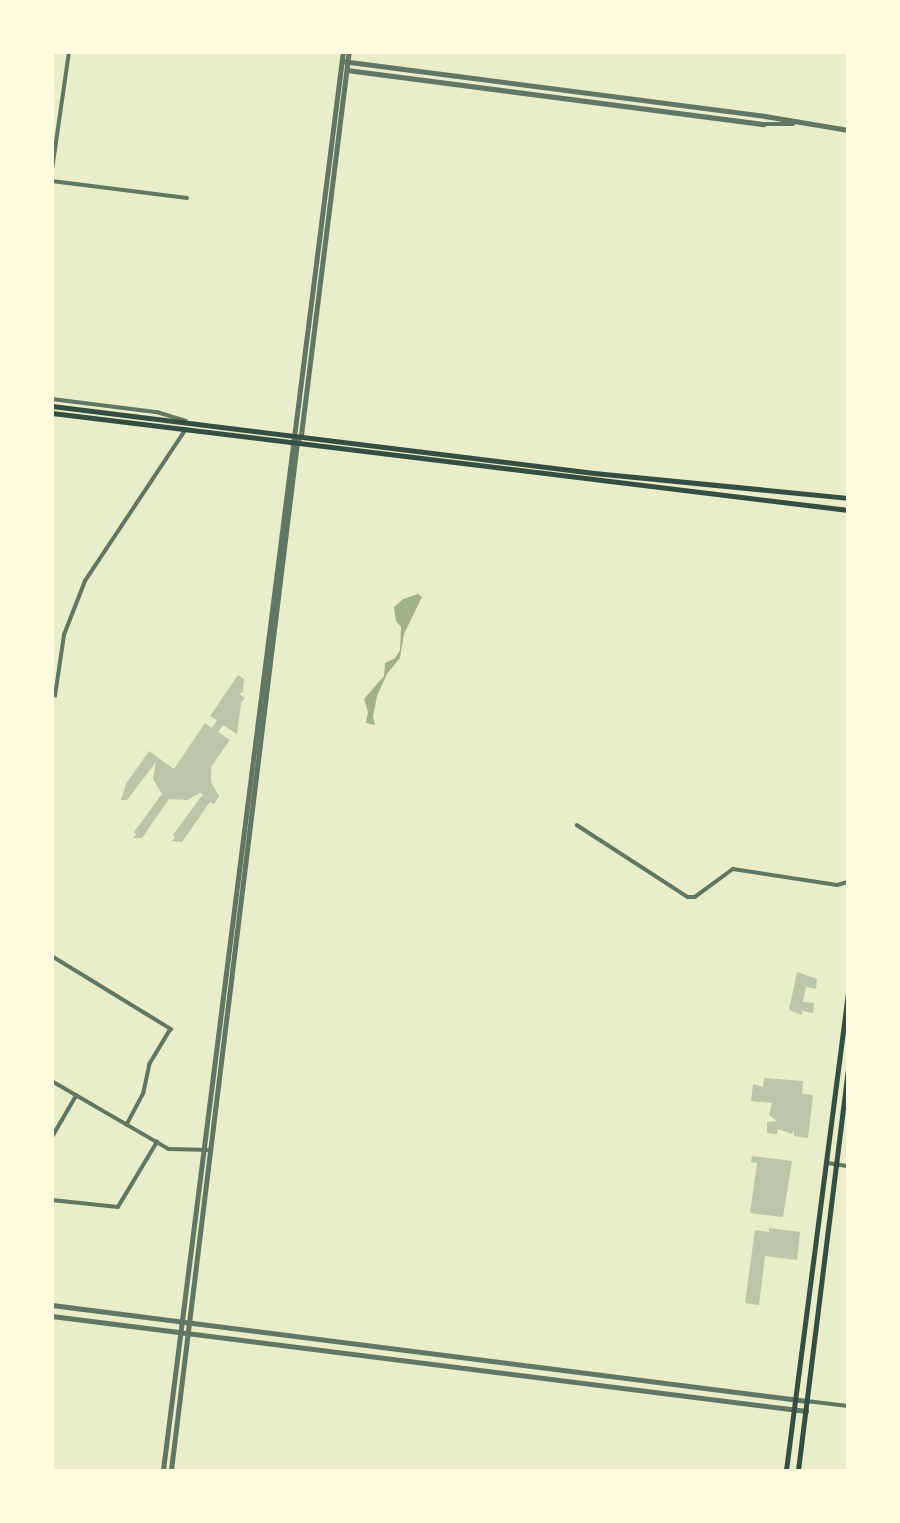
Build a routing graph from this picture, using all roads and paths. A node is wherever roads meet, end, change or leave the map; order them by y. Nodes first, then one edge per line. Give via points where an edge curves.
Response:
1 (69, 52) edge
2 (343, 52) edge
3 (349, 52) edge
4 (345, 62) junction
5 (344, 70) junction
6 (804, 124) junction
7 (848, 130) edge
8 (52, 170) edge
9 (52, 181) edge
10 (187, 198) dead end
11 (52, 399) edge
12 (52, 406) edge
13 (52, 413) edge
14 (188, 422) junction
15 (186, 429) junction
16 (293, 434) junction
17 (302, 435) junction
18 (294, 442) junction
19 (848, 498) edge
20 (846, 510) edge
21 (55, 695) dead end
22 (577, 825) dead end
23 (848, 882) edge
24 (52, 956) edge
25 (848, 993) edge
26 (848, 1067) edge
27 (52, 1081) edge
28 (77, 1096) junction
29 (127, 1125) junction
30 (52, 1137) edge
31 (157, 1142) junction
32 (203, 1150) junction
33 (210, 1150) junction
34 (828, 1163) junction
35 (835, 1165) junction
36 (848, 1167) edge
37 (52, 1200) edge
38 (52, 1305) edge
39 (52, 1316) edge
40 (180, 1322) junction
41 (188, 1323) junction
42 (178, 1332) junction
43 (187, 1333) junction
44 (794, 1400) junction
45 (807, 1401) junction
46 (848, 1406) edge
47 (793, 1409) junction
48 (806, 1411) junction
49 (163, 1471) edge
50 (171, 1471) edge
51 (786, 1471) edge
52 (798, 1471) edge

1 - 8 street
2 - 4 street
3 - 4 street
4 - 5 street
4 - 6 street
5 - 6 street via 764,124
5 - 16 street
5 - 17 street
6 - 7 street
9 - 10 street
11 - 14 street via 158,412
12 - 14 main road
13 - 15 main road
14 - 16 main road
15 - 18 main road
15 - 21 street via 85,581 65,635
16 - 17 main road
16 - 18 street
17 - 18 street
17 - 19 main road
18 - 20 main road
18 - 32 street
18 - 33 street
22 - 23 street via 688,897 695,897 733,869 837,885
24 - 29 street via 171,1029 150,1063 144,1093
25 - 34 main road
26 - 35 main road
27 - 28 street
28 - 29 street
28 - 30 street
29 - 31 street
31 - 32 street via 169,1149
31 - 37 street via 118,1207
32 - 33 street
32 - 40 street
33 - 41 street
34 - 35 street
34 - 44 main road
35 - 36 street
35 - 45 main road
38 - 40 street
39 - 42 street
40 - 41 street
40 - 42 street
41 - 43 street
41 - 44 street
42 - 43 street
42 - 49 street
43 - 47 street
43 - 50 street
44 - 45 street
44 - 47 main road
45 - 46 street
45 - 48 main road
47 - 48 street
47 - 51 main road
48 - 52 main road

